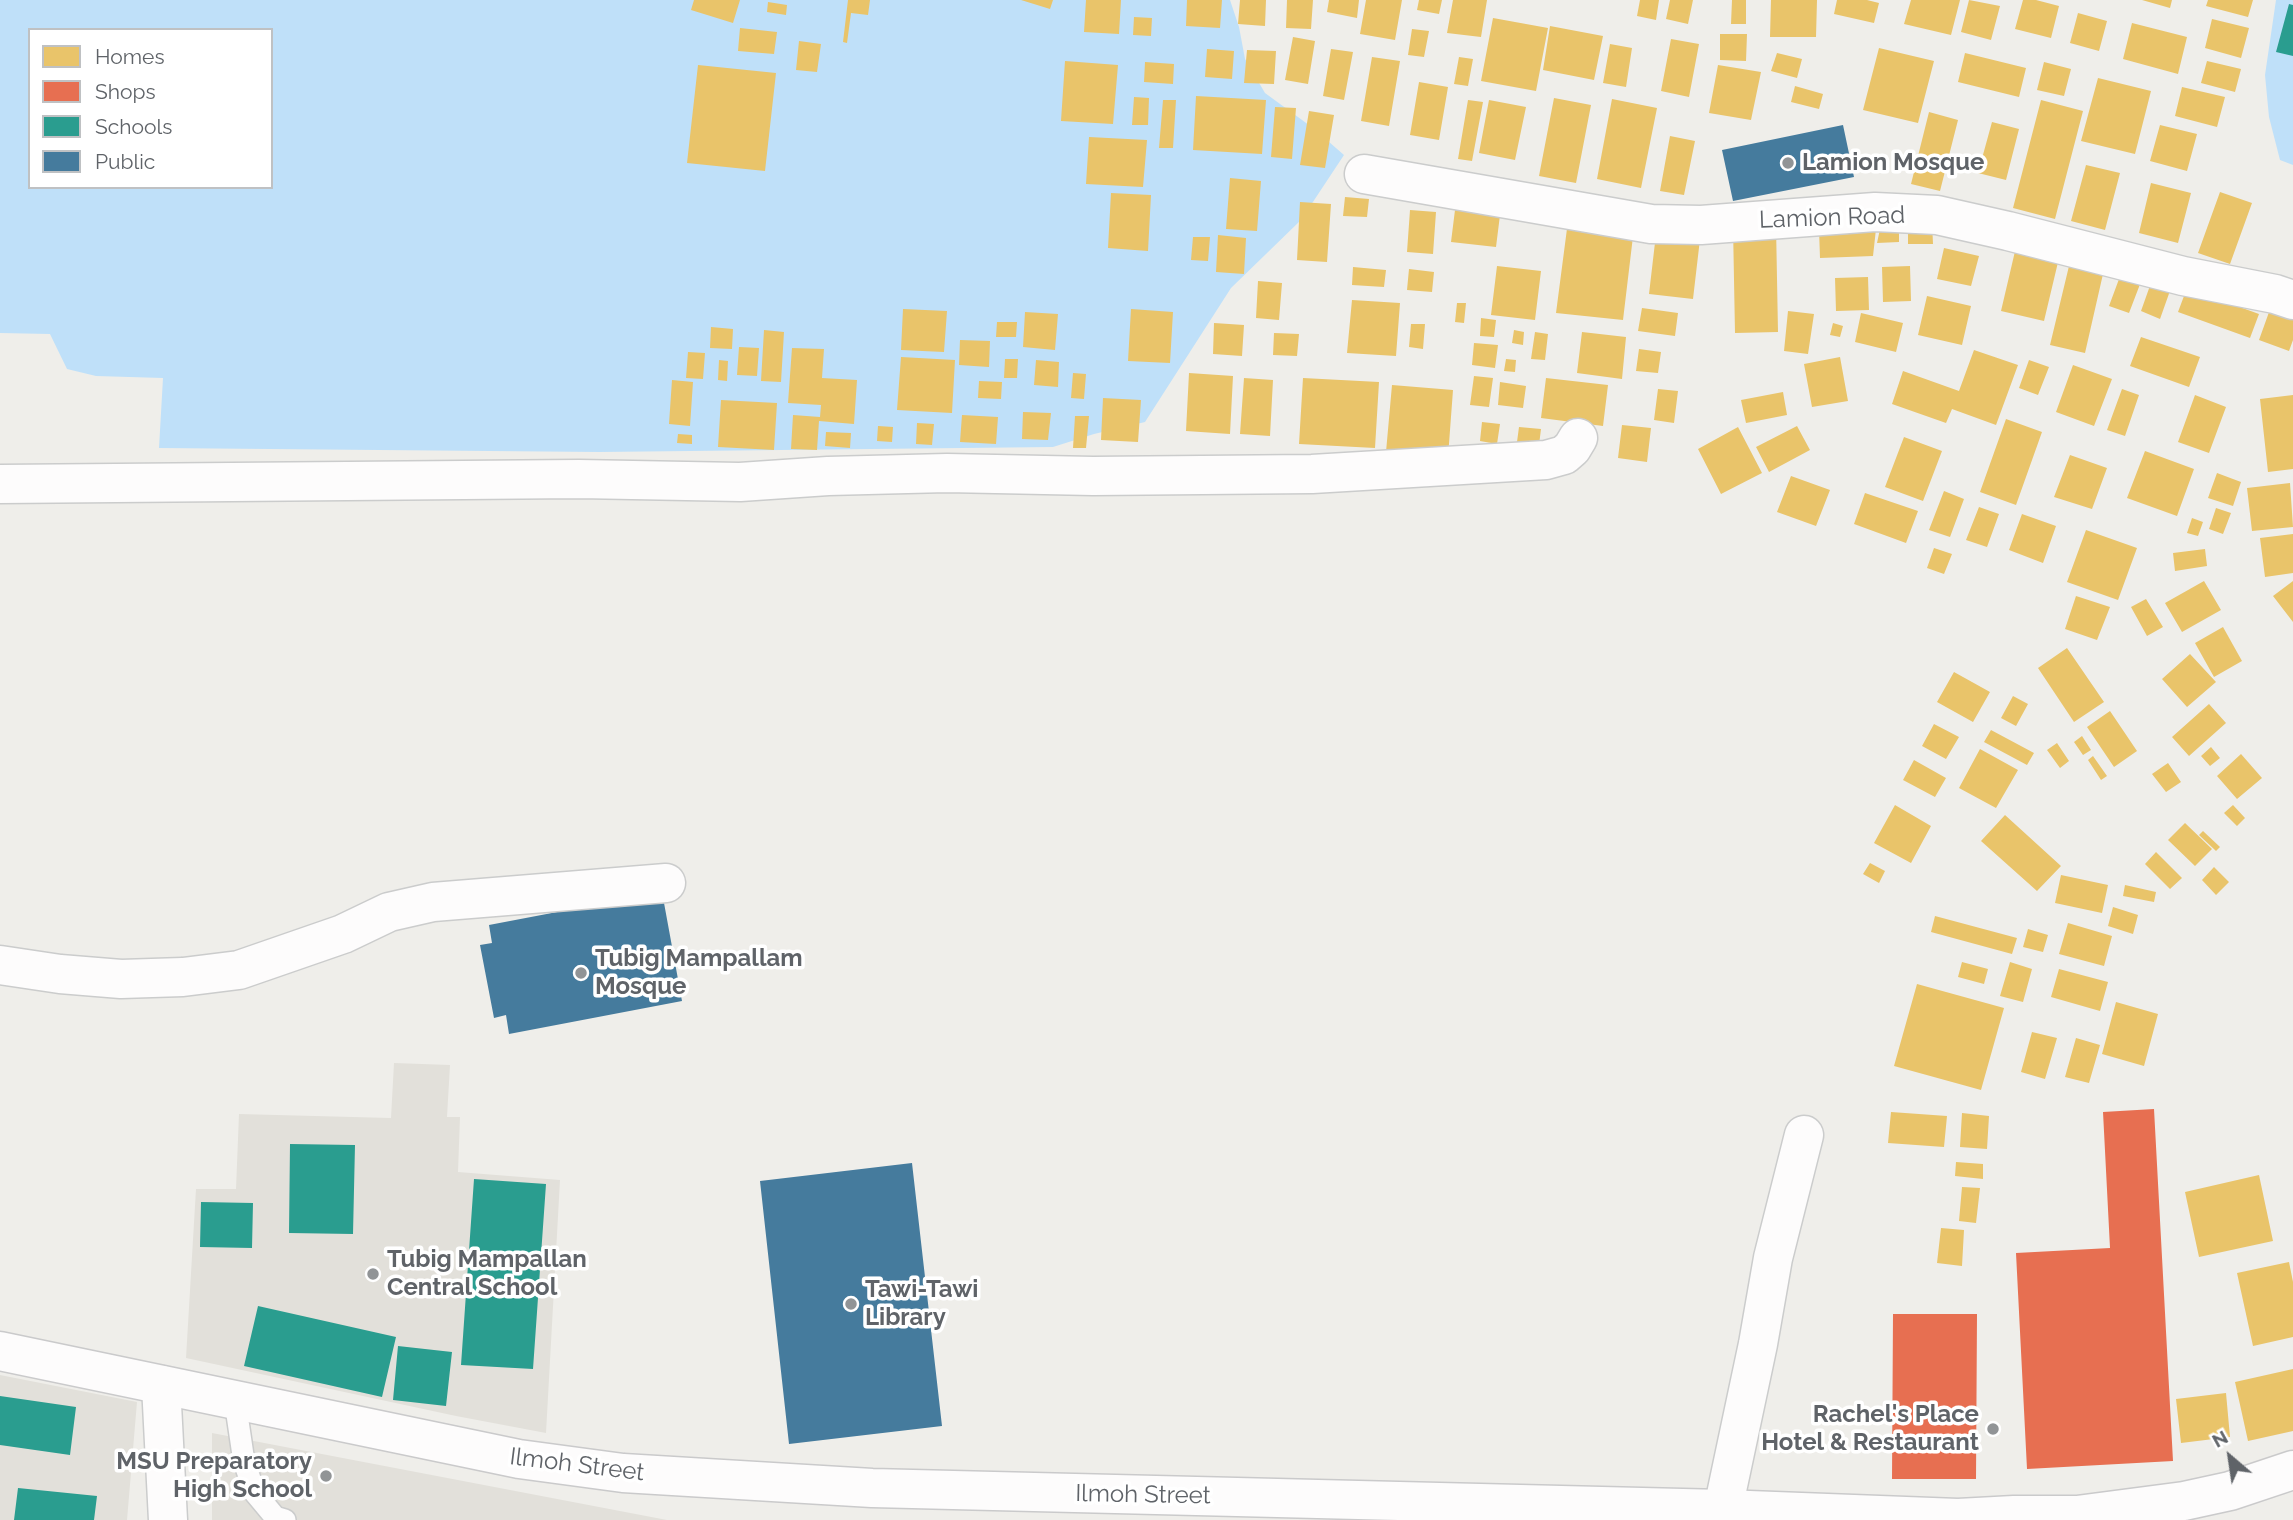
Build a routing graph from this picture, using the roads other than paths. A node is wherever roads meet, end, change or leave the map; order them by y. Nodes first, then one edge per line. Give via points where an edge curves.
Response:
1 (1364, 174) dead end
2 (2293, 300) edge
3 (1578, 438) dead end
4 (0, 484) edge
5 (666, 883) dead end
6 (0, 965) edge
7 (1804, 1135) dead end
8 (0, 1351) edge
9 (161, 1385) junction
10 (235, 1401) junction
11 (2293, 1470) edge
12 (1723, 1509) junction
13 (2077, 1518) edge
14 (1958, 1519) edge
15 (168, 1520) edge
16 (285, 1520) edge

1 - 2 street, Lamion Road via 1651,224 1702,225 1875,212 1937,215
3 - 4 street via 1564,455 1546,460 1312,474 947,473 740,482
5 - 6 street via 433,902 389,912 343,934 239,970 121,979
7 - 12 street via 1773,1258
8 - 9 street, Ilmoh Street
9 - 10 street, Ilmoh Street
9 - 15 street
10 - 12 street, Ilmoh Street via 519,1459 624,1473 872,1488
10 - 16 lane via 244,1462 255,1493 275,1517
11 - 13 street, Ilmoh Street via 2230,1491
12 - 14 street, Ilmoh Street
13 - 14 street, Ilmoh Street via 2014,1515

